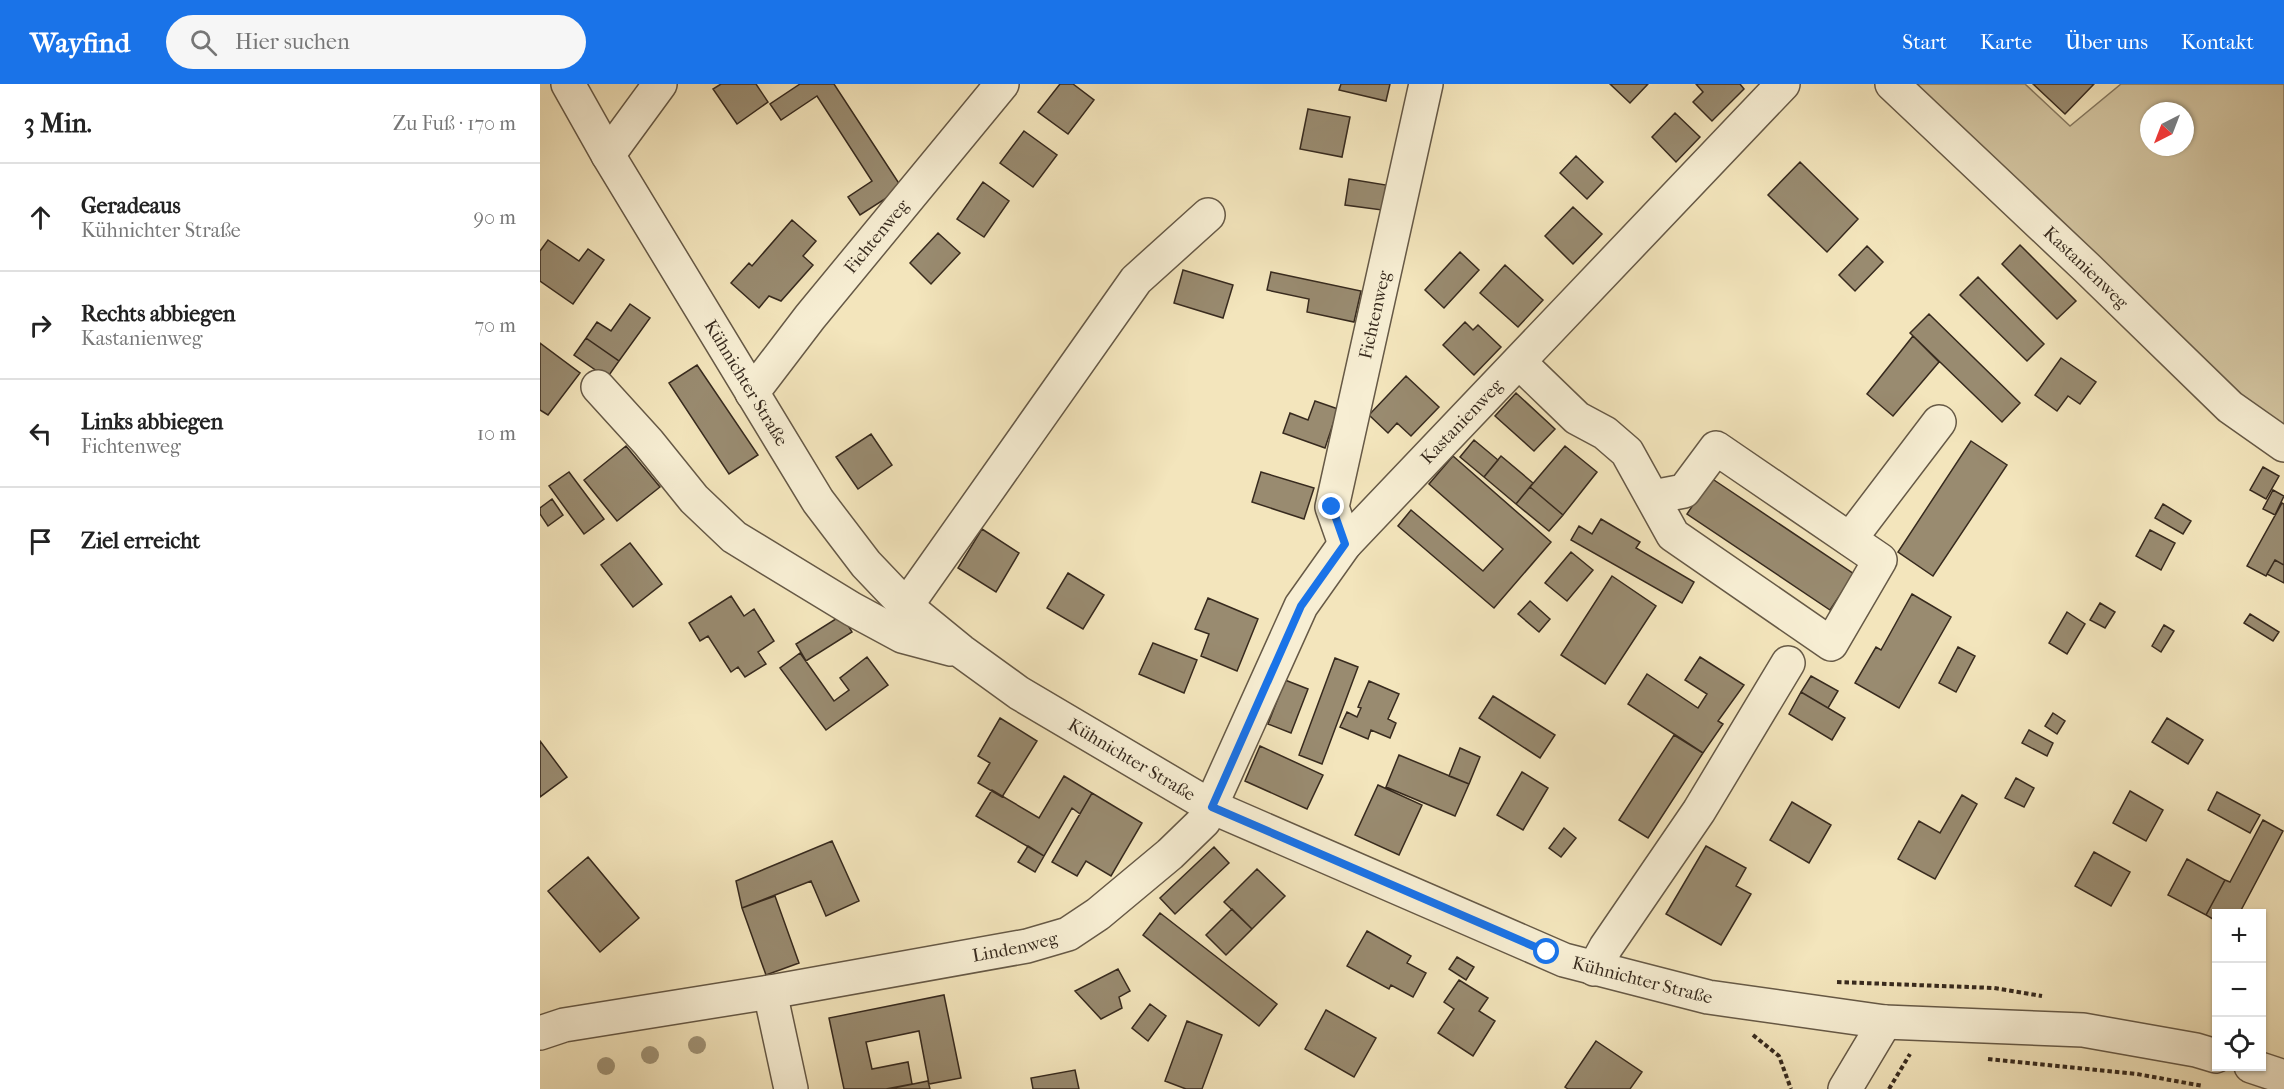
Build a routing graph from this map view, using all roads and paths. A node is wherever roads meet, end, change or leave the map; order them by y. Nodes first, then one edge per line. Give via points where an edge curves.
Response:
1 (568, 84) edge
2 (660, 84) edge
3 (1002, 84) edge
4 (1426, 84) edge
5 (1892, 84) edge
6 (1781, 85) edge
7 (608, 155) junction
8 (1208, 215) dead end
9 (1519, 362) junction
10 (598, 387) dead end
11 (752, 393) junction
12 (1939, 422) dead end
13 (2284, 445) edge
14 (1653, 497) junction
15 (1850, 539) junction
16 (1345, 544) junction
17 (906, 606) junction
18 (961, 651) junction
19 (1788, 663) dead end
20 (1212, 807) junction
21 (1594, 969) junction
22 (1834, 982) dead end
23 (770, 992) junction
24 (2051, 997) dead end
25 (1885, 1022) junction
26 (540, 1033) edge
27 (1867, 1053) junction
28 (2212, 1055) edge
29 (1983, 1059) dead end
30 (2266, 1071) edge
31 (2284, 1077) edge
32 (2204, 1087) dead end
33 (791, 1089) edge
34 (1845, 1089) edge
35 (1889, 1089) edge

1 - 7 street, Kühnichter Straße
2 - 7 street
3 - 11 street, Fichtenweg
4 - 16 street, Fichtenweg via 1332,507
5 - 13 street, Kastanienweg via 2230,407
6 - 9 street, Kastanienweg
7 - 11 street, Kühnichter Straße
8 - 17 street via 1136,280
9 - 14 street via 1576,418 1605,433 1627,452
9 - 16 street, Kastanienweg
10 - 18 street, Kühnichter Straße via 694,499 734,537 902,636
11 - 17 street, Kühnichter Straße via 818,501 866,564
12 - 15 street
14 - 15 street via 1684,491 1716,448
14 - 15 street via 1673,535 1831,644 1880,560
16 - 20 street, Kastanienweg via 1301,606
17 - 18 street, Kühnichter Straße
18 - 20 street, Kühnichter Straße via 1019,693
19 - 21 street via 1699,811
20 - 21 street, Kühnichter Straße via 1564,960
20 - 23 street, Lindenweg via 1204,821 1170,854 1068,934 1027,946
21 - 25 street, Kühnichter Straße via 1708,997
22 - 24 path via 1994,988
23 - 26 street, Lindenweg via 564,1025
23 - 33 street
25 - 27 street
25 - 28 street, Kühnichter Straße via 2083,1030
27 - 34 street
27 - 35 path via 1912,1052
29 - 32 path via 2138,1074
30 - 31 street

